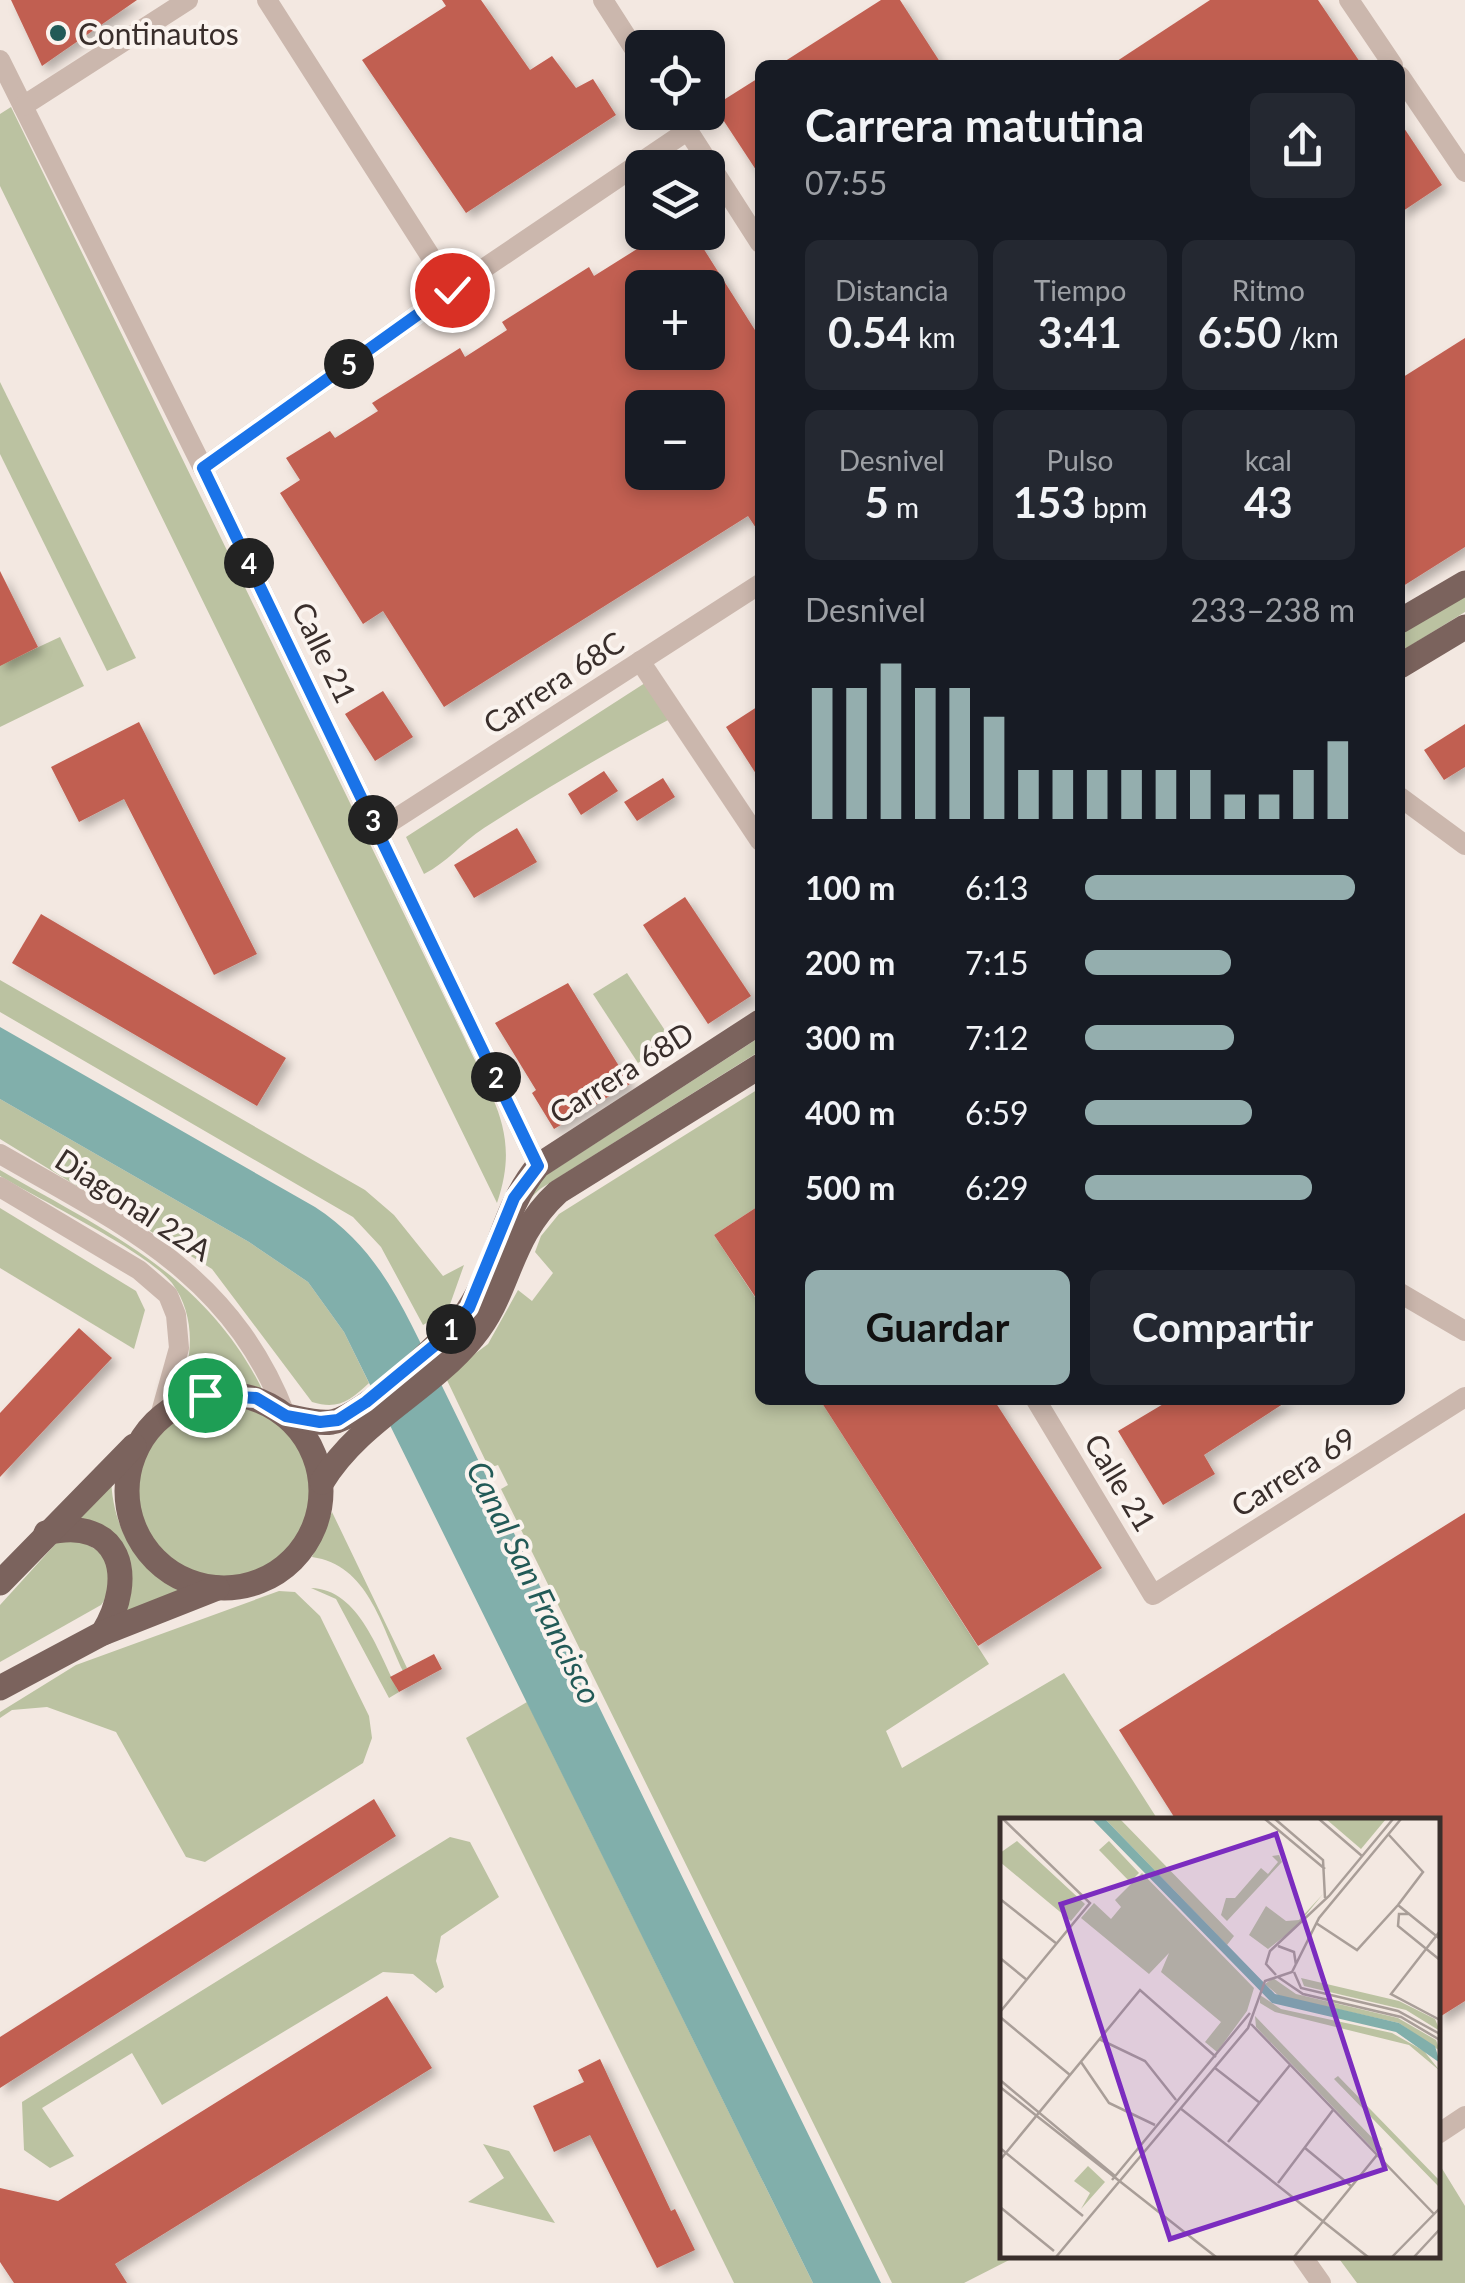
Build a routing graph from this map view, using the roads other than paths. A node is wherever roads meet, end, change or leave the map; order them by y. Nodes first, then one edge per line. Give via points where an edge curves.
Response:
1 (188, 0) edge
2 (267, 0) edge
3 (603, 0) edge
4 (1349, 0) edge
5 (625, 34) edge
6 (0, 60) edge
7 (1390, 60) edge
8 (1405, 83) edge
9 (23, 106) junction
10 (670, 130) edge
11 (686, 130) edge
12 (1465, 172) edge
13 (755, 236) edge
14 (452, 290) junction
15 (203, 468) junction
16 (1465, 584) edge
17 (755, 587) edge
18 (1405, 618) edge
19 (1465, 627) edge
20 (640, 661) junction
21 (1405, 663) edge
22 (1405, 800) edge
23 (378, 830) junction
24 (755, 834) edge
25 (1465, 845) edge
26 (755, 1025) edge
27 (755, 1069) edge
28 (0, 1154) edge
29 (538, 1166) junction
30 (0, 1187) edge
31 (1405, 1296) edge
32 (1465, 1332) edge
33 (441, 1354) junction
34 (1465, 1397) edge
35 (1039, 1405) edge
36 (372, 1410) junction
37 (160, 1416) junction
38 (286, 1416) junction
39 (140, 1438) junction
40 (322, 1482) junction
41 (46, 1533) junction
42 (0, 1584) edge
43 (218, 1588) junction
44 (1154, 1595) joint
45 (103, 1633) junction
46 (0, 1688) edge
47 (1465, 2116) edge
48 (1440, 2133) edge
49 (1303, 2258) edge
50 (1320, 2283) edge

1 - 9 street
2 - 14 street
3 - 5 street
4 - 7 street
6 - 9 street, Calle 21
8 - 12 street
9 - 15 street, Calle 21
10 - 14 street
11 - 13 street
14 - 15 street
15 - 23 street, Calle 21
16 - 18 main road
17 - 20 street, Carrera 68C
19 - 21 main road
20 - 23 street, Carrera 68C
20 - 24 street
22 - 25 street
23 - 29 street, Calle 21
26 - 29 main road, Carrera 68D
27 - 33 main road, Carrera 68D via 558,1192 536,1212 484,1322
28 - 38 street, Diagonal 22A via 105,1214 196,1278 257,1351
29 - 33 main road, Carrera 68D via 514,1198 469,1308
30 - 37 street, Diagonal 22A via 139,1270 168,1295 179,1348
31 - 32 street
33 - 36 main road, Carrera 68D
34 - 44 street, Carrera 69
35 - 44 street, Calle 21
36 - 38 main road, Carrera 68D via 330,1422
36 - 40 main road, Carrera 68D
37 - 38 main road via 205,1395 230,1394 256,1398
37 - 39 main road
38 - 40 main road via 310,1446
39 - 41 main road
39 - 43 main road via 126,1492 130,1521 144,1548 189,1582
40 - 43 main road via 317,1522 298,1556 262,1580
41 - 42 main road
41 - 45 main road via 82,1531 111,1550 124,1584
43 - 45 main road
45 - 46 main road
47 - 48 street
49 - 50 street

